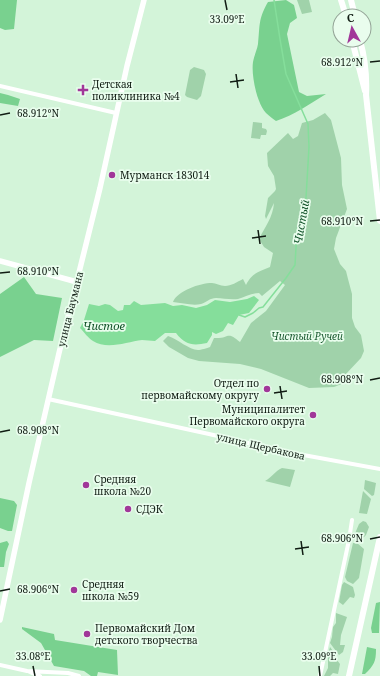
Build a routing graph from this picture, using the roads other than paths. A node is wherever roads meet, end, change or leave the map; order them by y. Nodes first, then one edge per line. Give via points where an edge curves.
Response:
1 (144, 0) edge
2 (354, 48) edge
3 (362, 48) edge
4 (364, 56) junction
5 (357, 58) junction
6 (0, 86) edge
7 (366, 95) junction
8 (116, 113) junction
9 (380, 221) edge
10 (0, 260) edge
11 (77, 282) junction
12 (48, 399) junction
13 (380, 469) edge
14 (352, 520) dead end
15 (380, 537) edge
16 (0, 620) edge
17 (0, 665) edge
18 (27, 671) junction
19 (40, 676) edge
20 (79, 676) edge
21 (320, 676) edge
22 (349, 676) edge

1 - 8 street, улица Баумана
2 - 5 main road
3 - 4 main road
4 - 5 main road via 361,61
4 - 7 main road
5 - 7 main road
6 - 8 street
7 - 9 main road
8 - 11 street, улица Баумана
10 - 11 street
11 - 12 street, улица Баумана
12 - 13 street, улица Щербакова via 288,452
12 - 16 street, улица Баумана
14 - 21 street
15 - 22 main road
17 - 18 street
18 - 19 street
18 - 20 street

